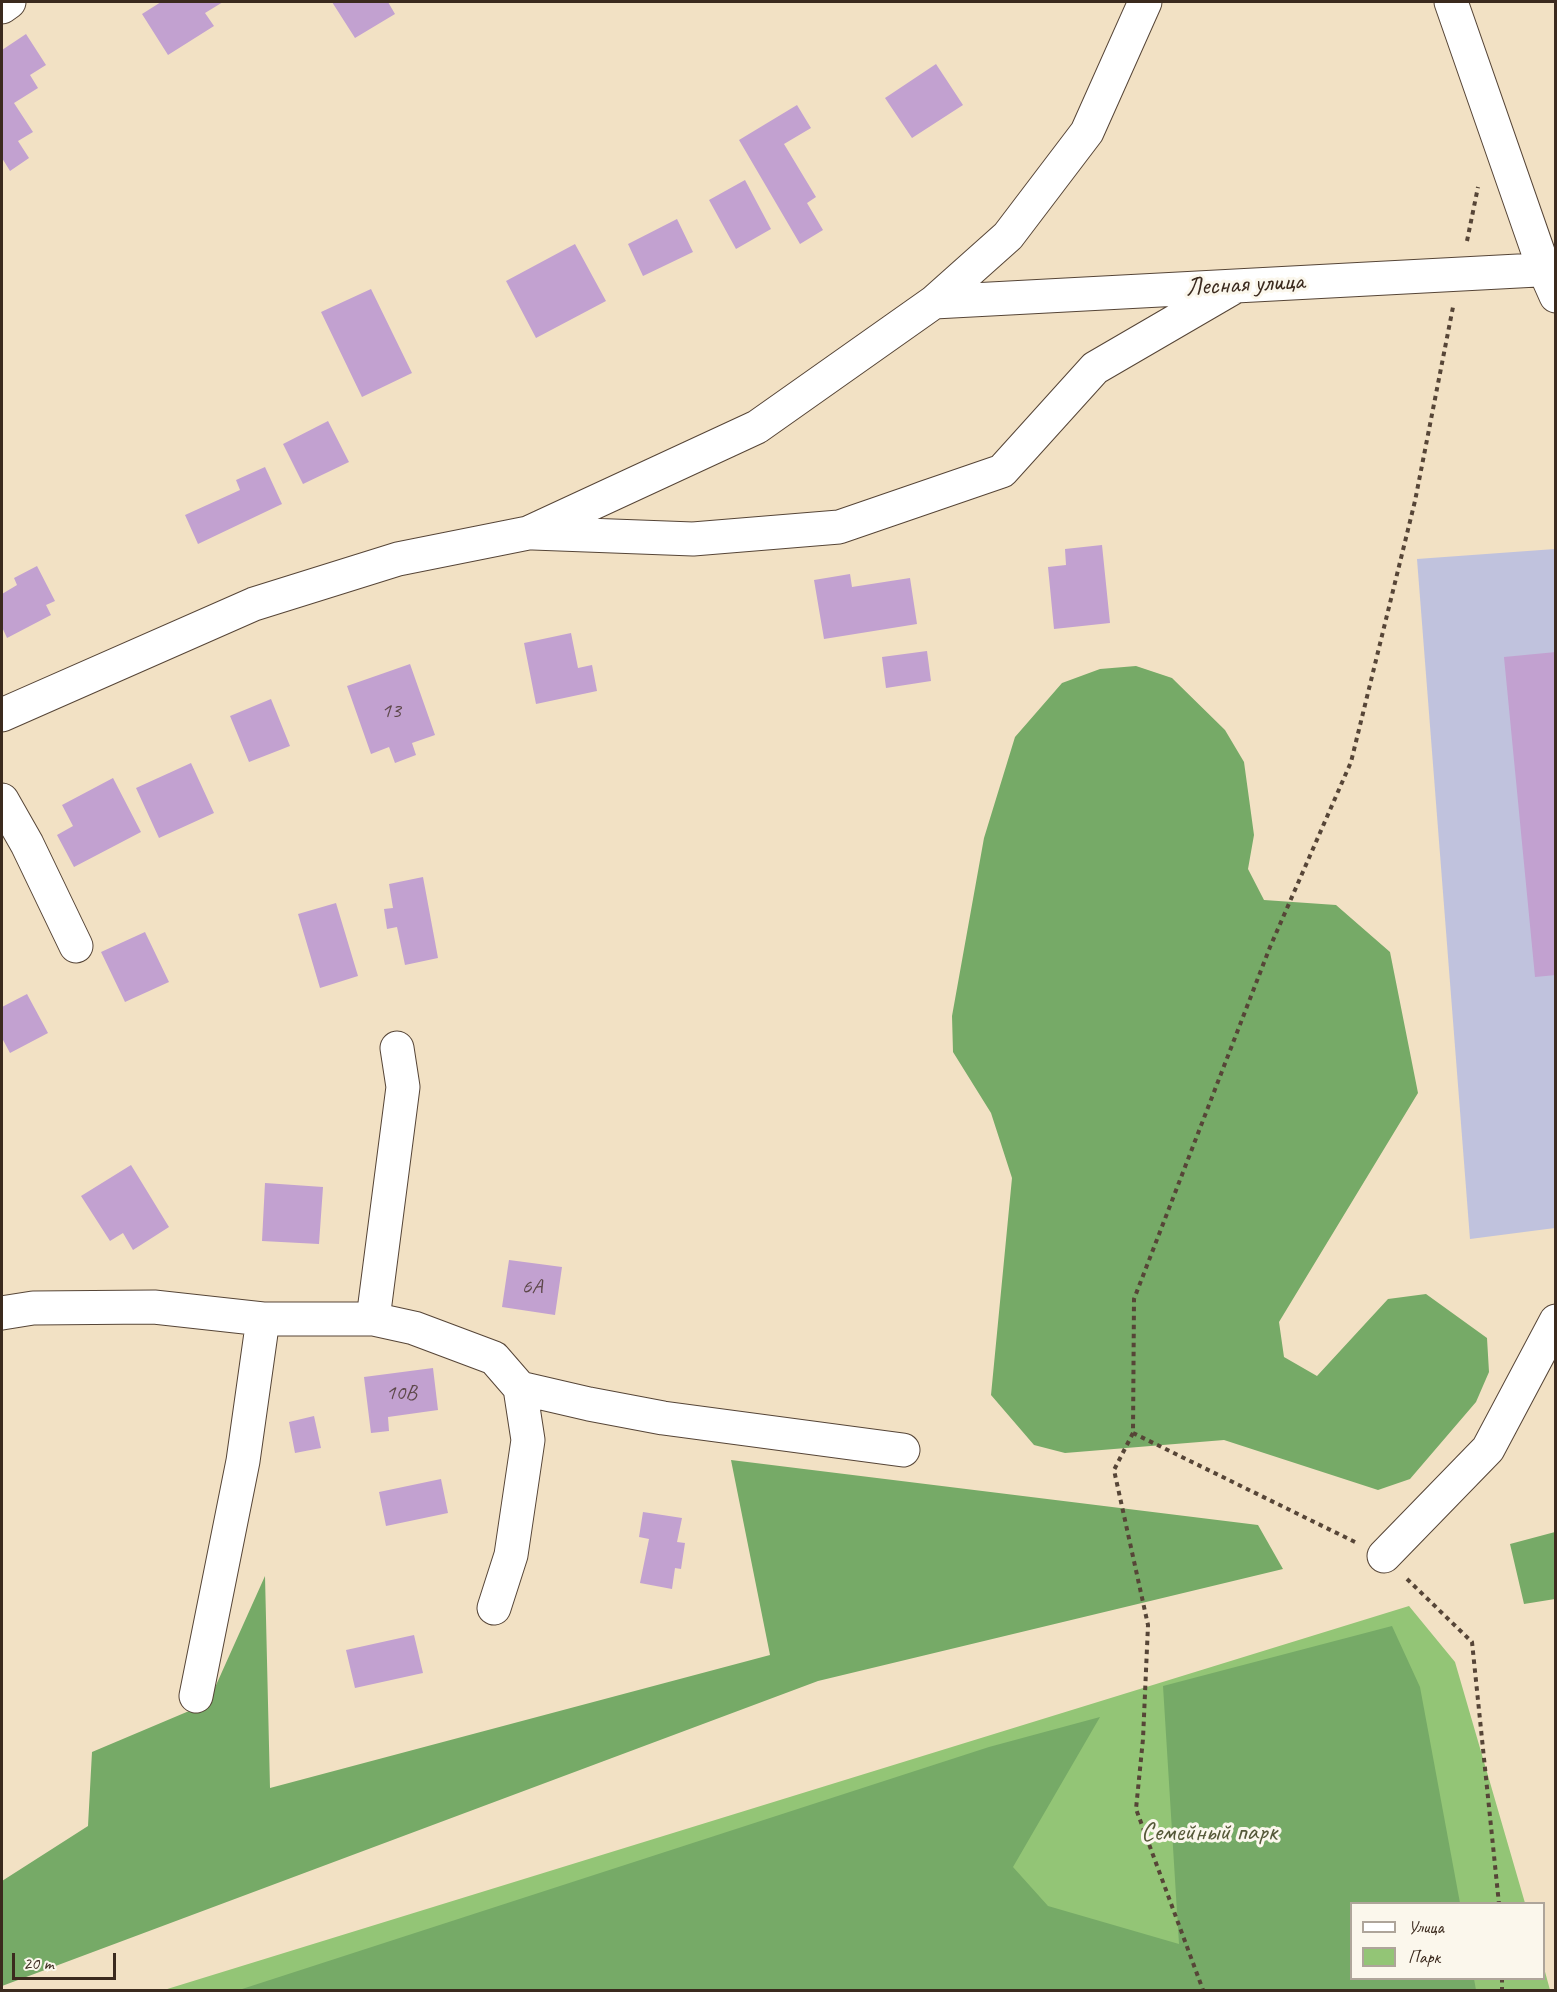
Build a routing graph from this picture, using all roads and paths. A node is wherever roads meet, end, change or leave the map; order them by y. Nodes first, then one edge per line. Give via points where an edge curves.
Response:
1 (9, 2) edge
2 (1145, 2) edge
3 (1451, 2) edge
4 (2, 7) edge
5 (1478, 183) dead end
6 (1460, 273) junction
7 (1552, 278) edge
8 (1236, 286) junction
9 (934, 302) junction
10 (528, 533) junction
11 (2, 715) edge
12 (2, 800) edge
13 (76, 946) dead end
14 (396, 1048) dead end
15 (2, 1312) edge
16 (263, 1319) junction
17 (373, 1319) junction
18 (1556, 1322) edge
19 (520, 1388) junction
20 (1133, 1432) junction
21 (903, 1450) dead end
22 (1384, 1556) junction
23 (494, 1608) dead end
24 (196, 1696) dead end
25 (1499, 1902) edge
26 (1203, 1990) edge

1 - 4 street
2 - 9 street via 1087,132 1008,236
3 - 7 street
5 - 6 path
6 - 7 street, Лесная улица
6 - 8 street, Лесная улица
6 - 20 path via 1415,501 1351,762 1270,947 1134,1299
8 - 9 street, Лесная улица
8 - 10 street via 1095,368 1002,471 838,527 693,539
9 - 10 street via 757,427
10 - 11 street via 398,559 254,604
12 - 13 street
14 - 17 street via 403,1087
15 - 16 street via 154,1307
16 - 17 street
16 - 24 street via 243,1461
17 - 19 street via 414,1328 494,1358
18 - 22 street via 1488,1449
19 - 21 street via 663,1418
19 - 23 street via 528,1440 511,1555
20 - 22 path
20 - 26 path via 1114,1470 1148,1625 1136,1809
22 - 25 path via 1472,1642

